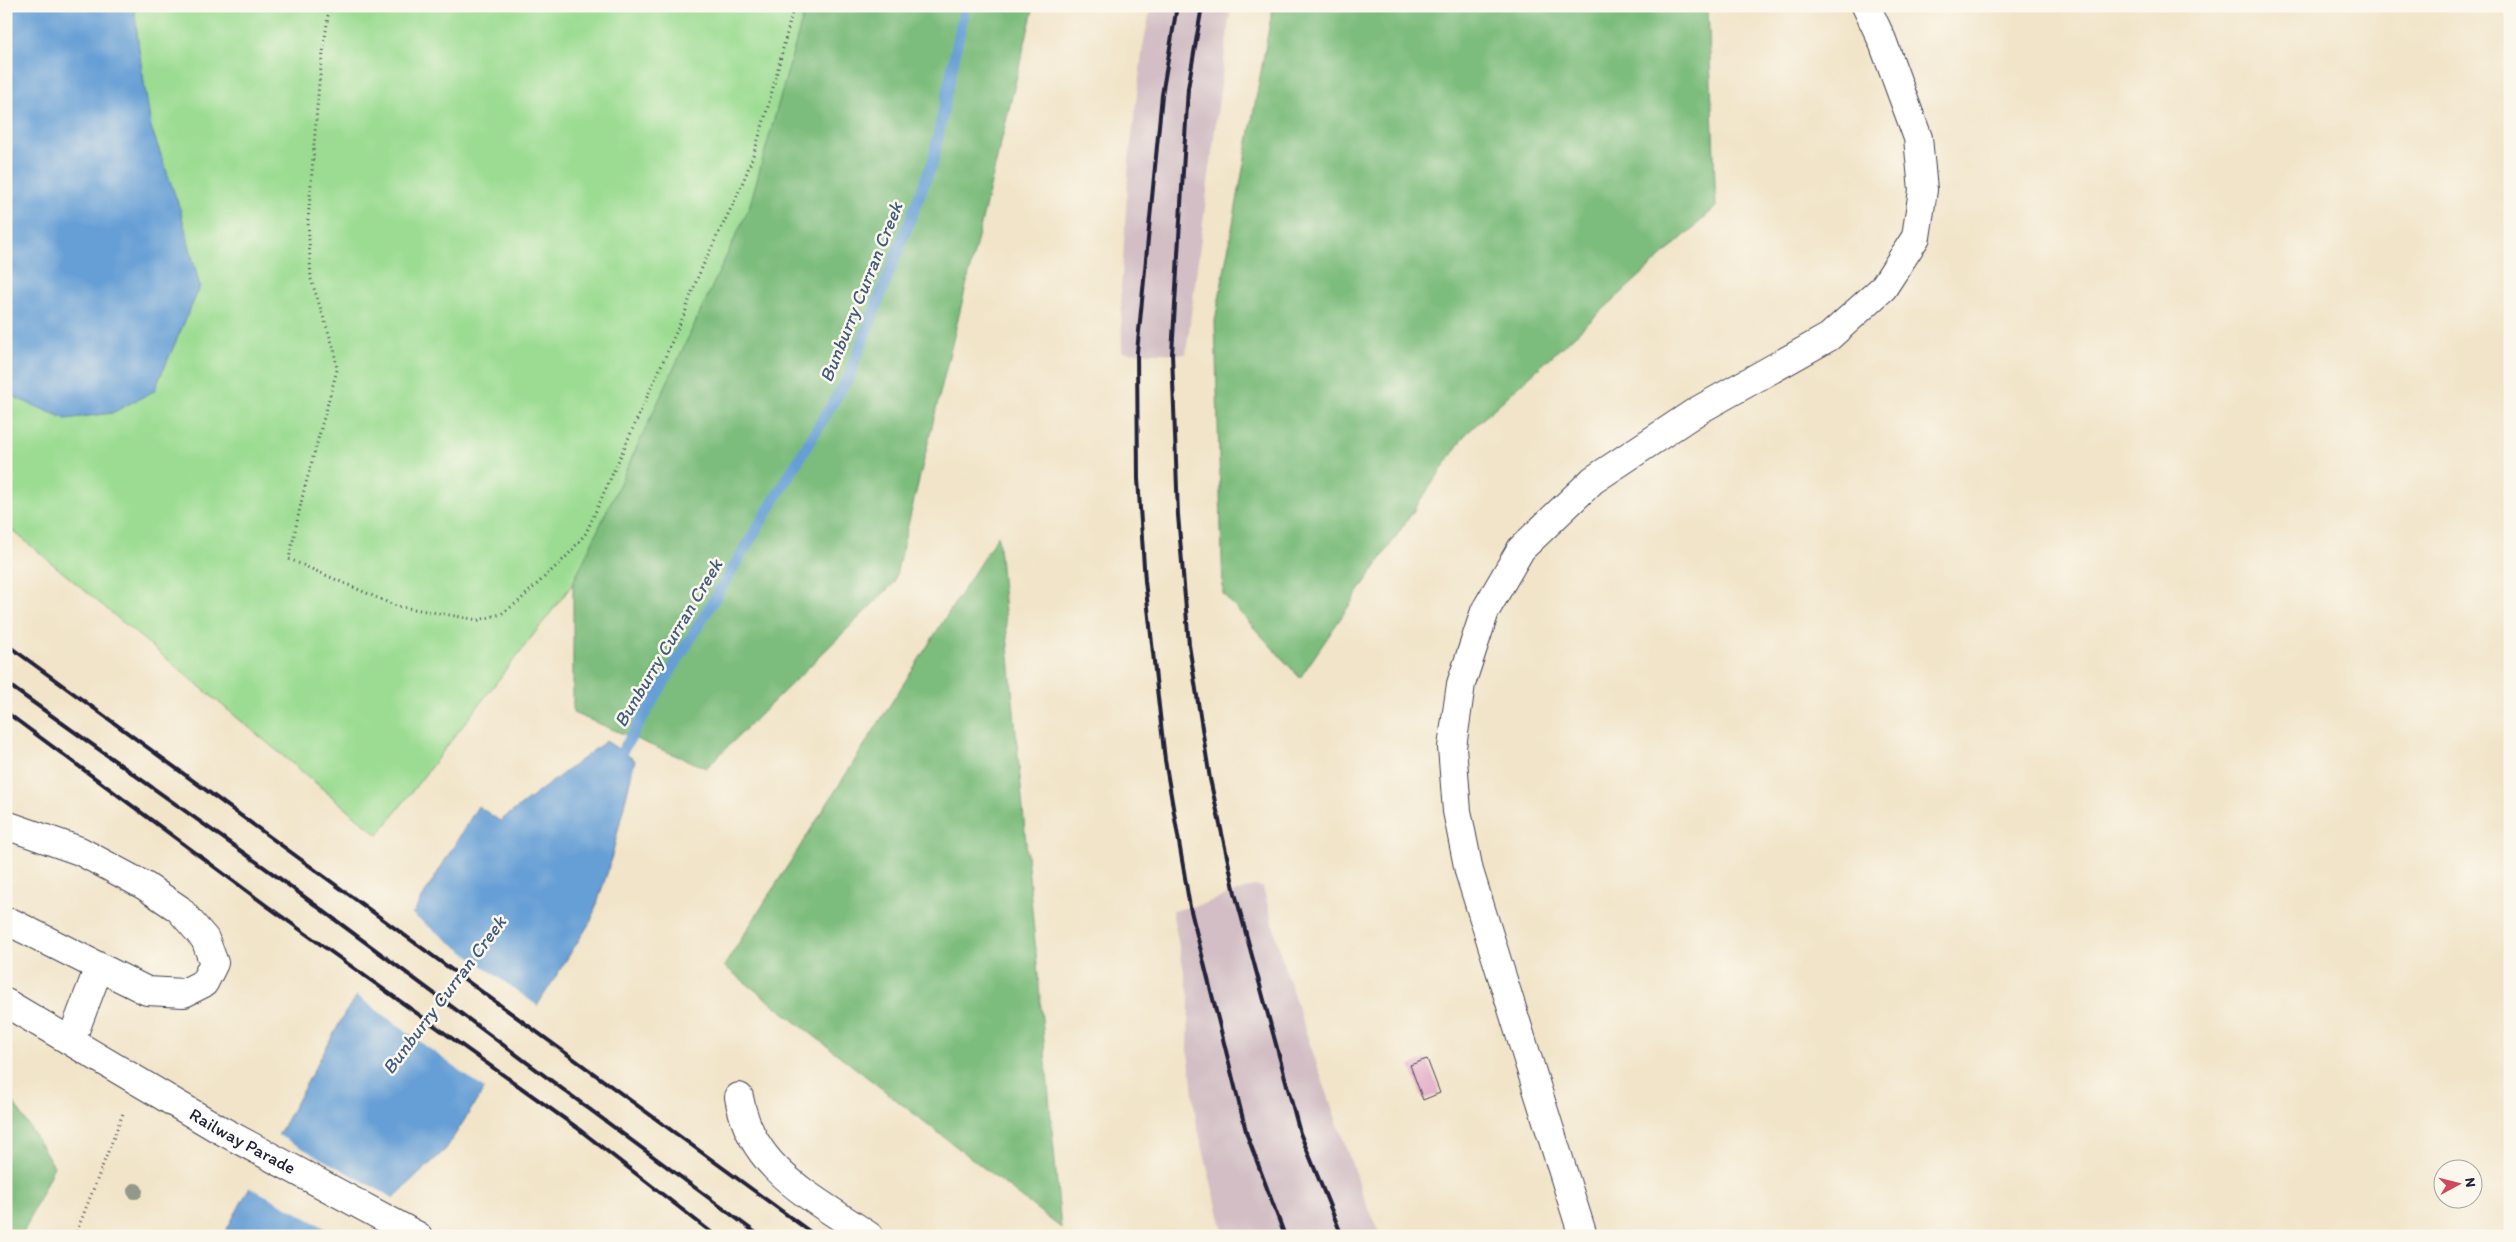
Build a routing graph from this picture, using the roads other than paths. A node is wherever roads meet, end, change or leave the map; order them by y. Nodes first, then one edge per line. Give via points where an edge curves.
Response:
1 (1866, 6) edge
2 (6, 825) edge
3 (12, 923) dead end
4 (99, 967) junction
5 (6, 1004) edge
6 (71, 1041) junction
7 (739, 1097) dead end
8 (418, 1236) edge
9 (869, 1236) edge
10 (1583, 1236) edge

1 - 10 street via 1918,138 1923,190 1916,237 1883,288 1829,337 1697,411 1593,480 1521,548 1486,610 1461,684 1452,747 1457,811 1469,871
2 - 4 street via 80,851 145,886 179,909 205,939 214,963 204,983 184,993 147,991
3 - 4 street
4 - 6 street
5 - 6 street, Railway Parade
6 - 8 street, Railway Parade via 217,1128
7 - 9 street via 748,1129 762,1154 780,1175

